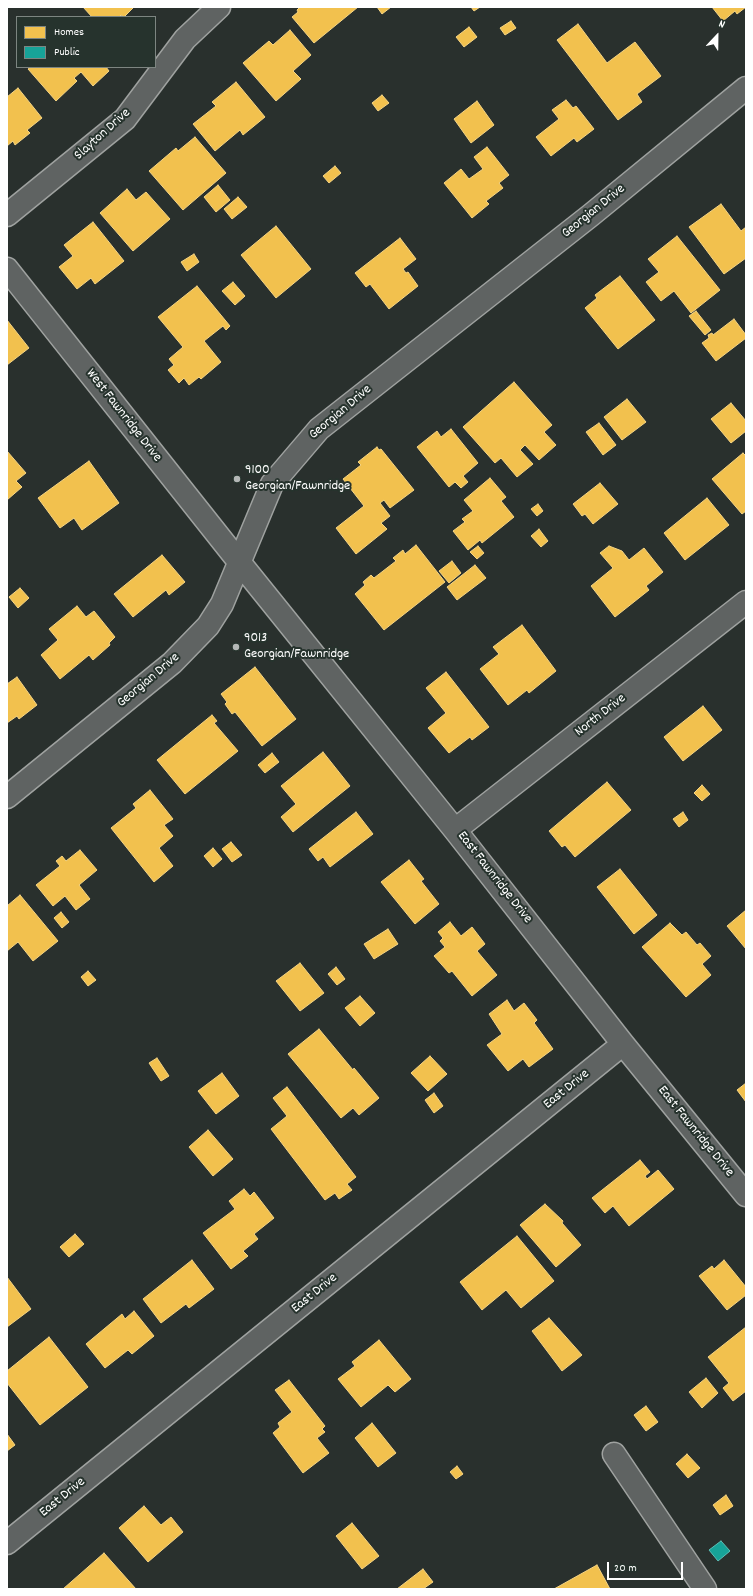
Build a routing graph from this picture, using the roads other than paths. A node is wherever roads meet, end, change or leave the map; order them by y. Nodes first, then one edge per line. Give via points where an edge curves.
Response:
1 (219, 7) edge
2 (746, 88) edge
3 (7, 215) edge
4 (7, 269) edge
5 (240, 563) junction
6 (746, 602) edge
7 (7, 797) edge
8 (455, 830) junction
9 (623, 1044) junction
10 (746, 1196) edge
11 (614, 1454) dead end
12 (7, 1543) edge
13 (705, 1589) edge

1 - 3 street, Slayton Drive via 185,39 125,120
2 - 5 street, Georgian Drive via 590,215 318,429 272,484
4 - 5 street, West Fawnridge Drive
5 - 7 street, Georgian Drive via 222,604 208,626 172,663
5 - 8 street, East Fawnridge Drive
6 - 8 street, North Drive
8 - 9 street, East Fawnridge Drive
9 - 10 street, East Fawnridge Drive
9 - 12 street, East Drive
11 - 13 street

